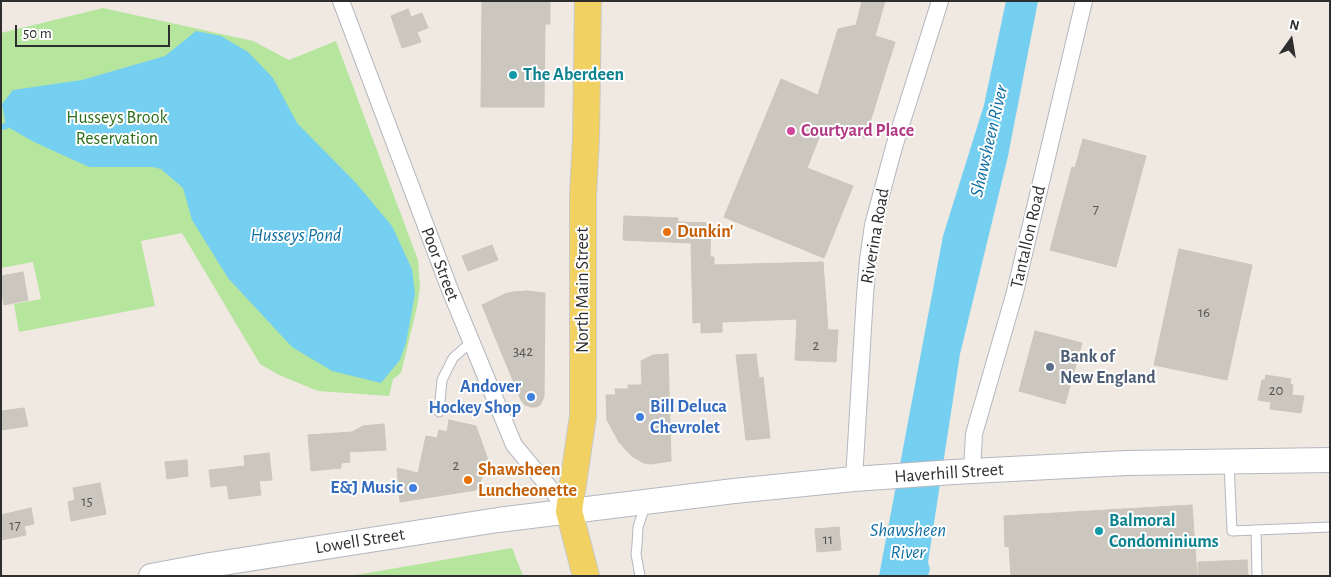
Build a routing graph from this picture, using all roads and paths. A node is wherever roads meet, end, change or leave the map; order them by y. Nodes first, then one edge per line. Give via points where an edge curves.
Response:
1 (340, 1) edge
2 (588, 1) edge
3 (940, 1) edge
4 (1084, 1) edge
5 (471, 342) junction
6 (439, 412) dead end
7 (1330, 460) edge
8 (1229, 461) junction
9 (963, 471) junction
10 (854, 479) junction
11 (646, 502) junction
12 (569, 511) junction
13 (1330, 527) edge
14 (1256, 530) junction
15 (151, 576) edge
16 (586, 576) edge
17 (640, 576) edge
18 (1257, 576) edge

1 - 5 street, Poor Street
2 - 12 main road, North Main Street via 583,195 583,416
3 - 10 street, Riverina Road via 873,225
4 - 9 street, Tantallon Road via 1015,292
5 - 6 lane via 453,358 442,380
5 - 12 street, Poor Street via 514,445
7 - 8 main road, Haverhill Street
8 - 9 main road, Haverhill Street
8 - 14 lane via 1232,531
9 - 10 main road, Haverhill Street
10 - 11 main road, Haverhill Street
11 - 12 main road, Haverhill Street
11 - 17 lane via 638,527 636,554
12 - 15 main road, Lowell Street
12 - 16 main road, North Main Street
13 - 14 lane
14 - 18 lane

